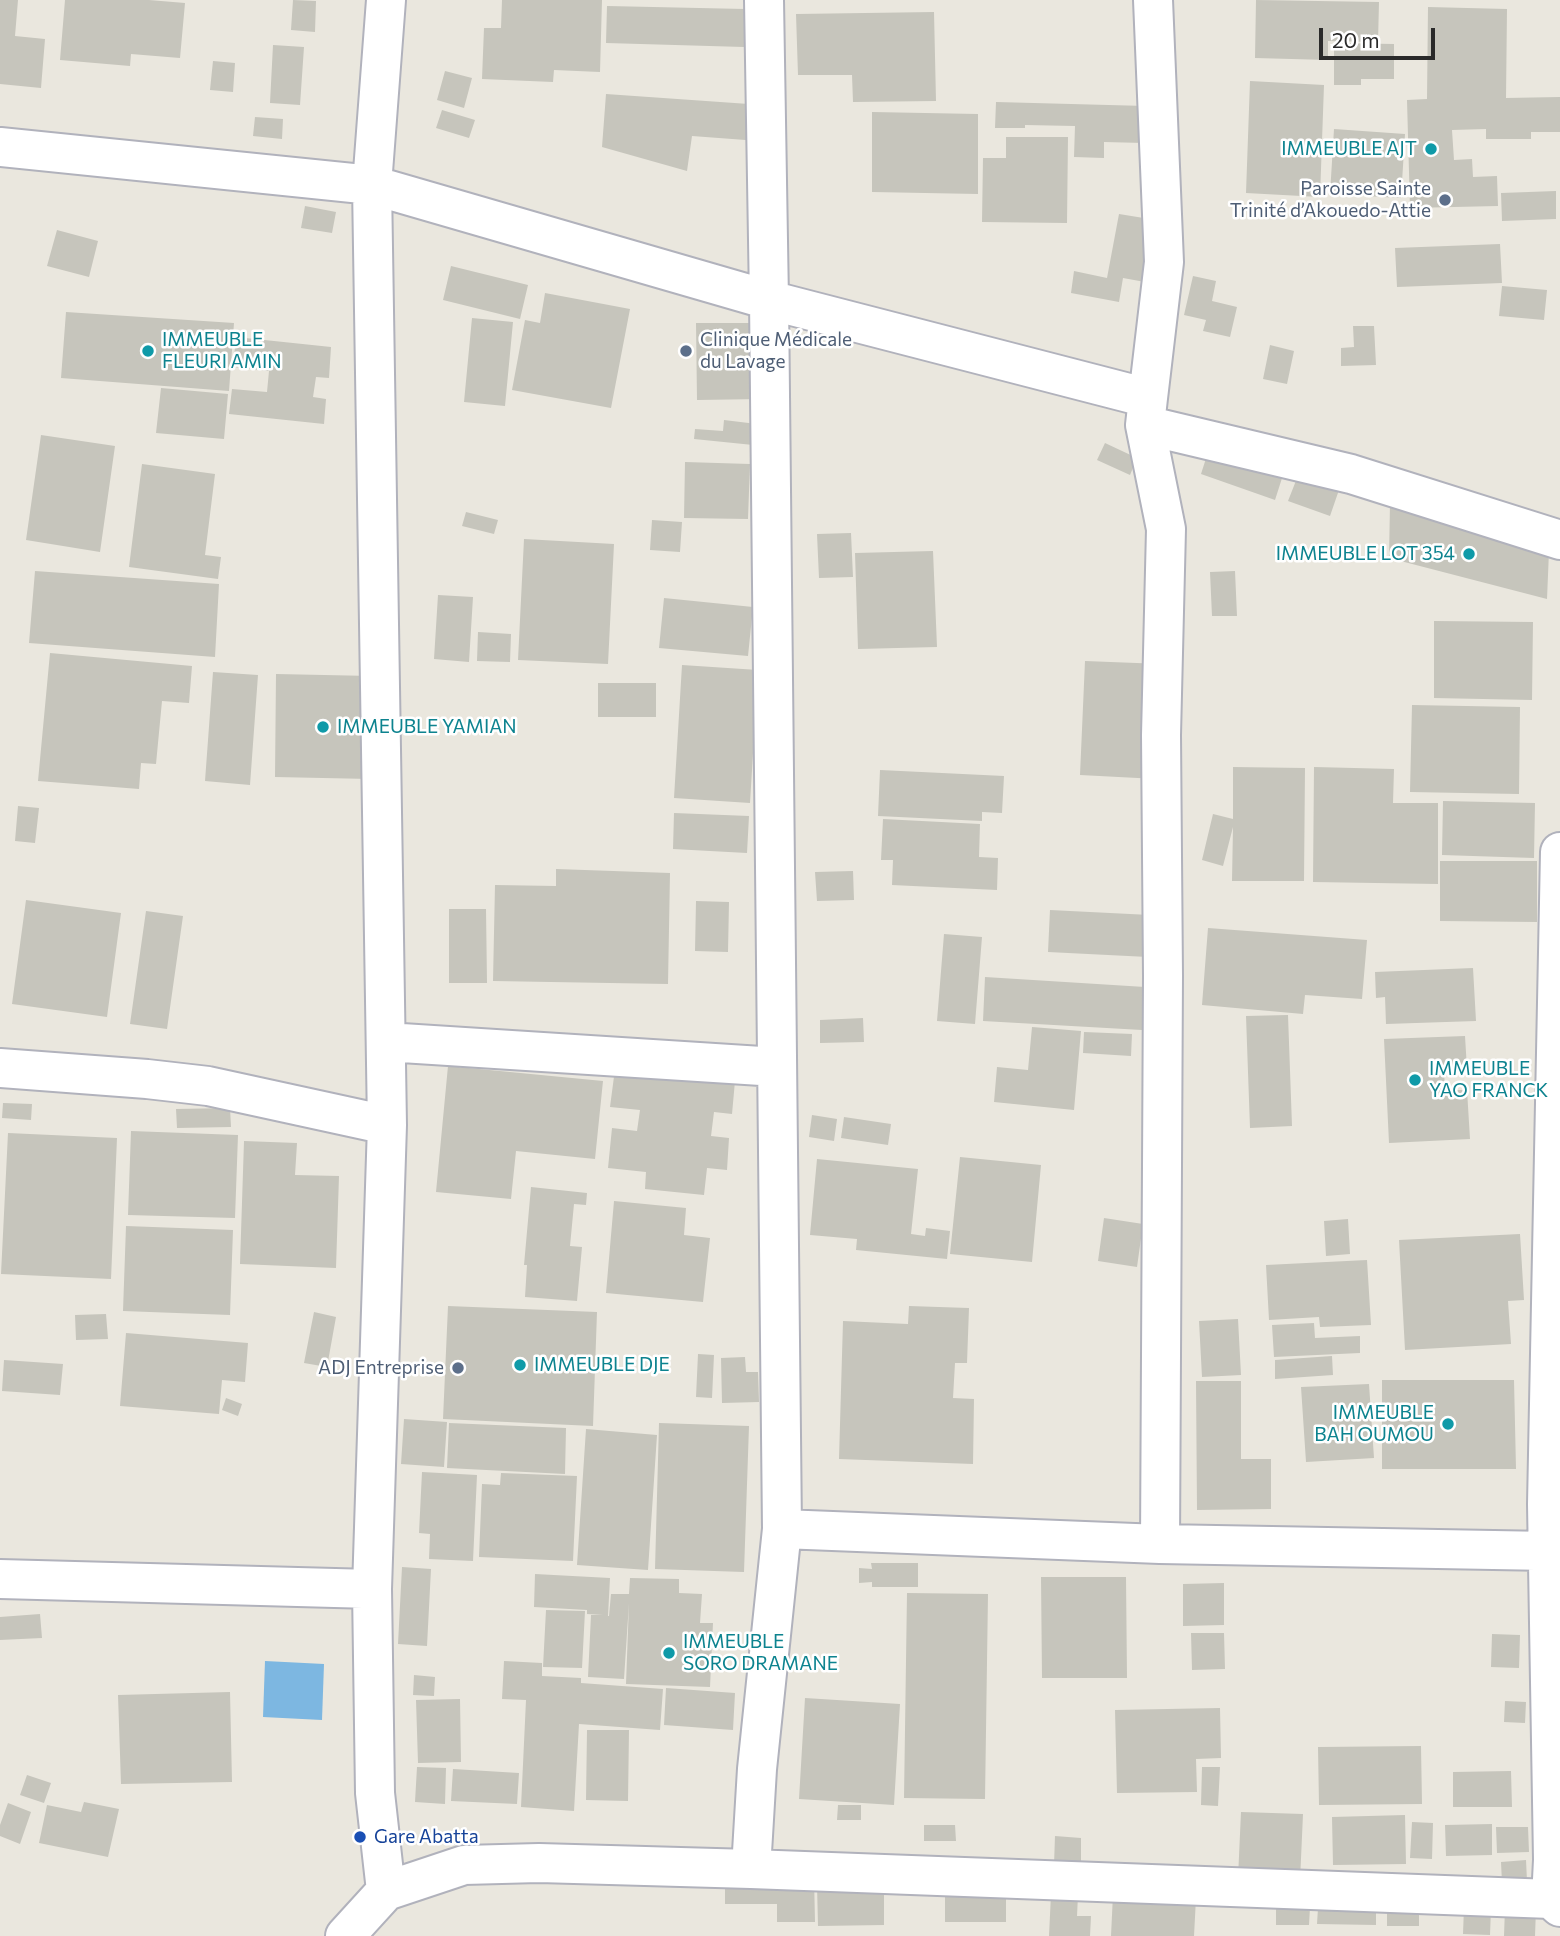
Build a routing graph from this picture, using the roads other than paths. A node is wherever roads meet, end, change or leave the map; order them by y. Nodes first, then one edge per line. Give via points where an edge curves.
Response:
1 (386, 0) edge
2 (764, 0) edge
3 (1153, 0) edge
4 (0, 147) edge
5 (372, 185) junction
6 (769, 300) junction
7 (1147, 412) junction
8 (1560, 540) edge
9 (1560, 852) edge
10 (386, 1042) junction
11 (777, 1067) junction
12 (0, 1068) edge
13 (387, 1125) junction
14 (1554, 1498) edge
15 (782, 1529) junction
16 (1160, 1545) junction
17 (1549, 1551) junction
18 (0, 1579) edge
19 (372, 1589) junction
20 (1557, 1859) edge
21 (751, 1869) junction
22 (386, 1891) junction
23 (1555, 1903) edge
24 (345, 1936) edge

1 - 5 street
2 - 6 street
3 - 7 street via 1164,262
4 - 5 street
5 - 6 street
5 - 10 street
6 - 7 street
6 - 11 street
7 - 8 street
7 - 16 street via 1166,528 1161,734
9 - 14 street
10 - 11 street
10 - 13 street
11 - 15 street
12 - 13 street via 208,1086
13 - 19 street
14 - 17 street
15 - 16 street
15 - 21 street
16 - 17 street
17 - 20 street
18 - 19 street
19 - 22 street via 375,1794
20 - 23 street
21 - 22 street via 464,1865
21 - 23 street
22 - 24 street

